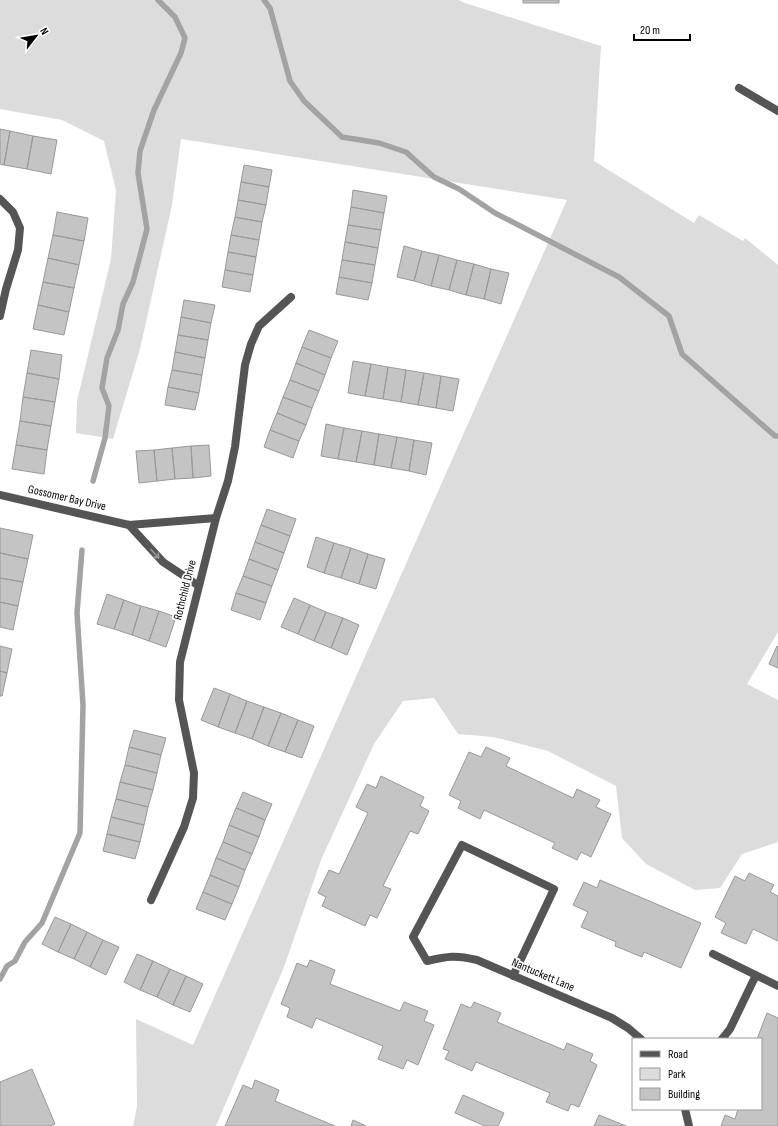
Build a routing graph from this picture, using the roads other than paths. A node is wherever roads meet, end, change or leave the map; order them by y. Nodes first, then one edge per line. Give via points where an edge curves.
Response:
1 (739, 88) dead end
2 (778, 111) edge
3 (0, 199) edge
4 (292, 297) dead end
5 (0, 316) edge
6 (0, 495) edge
7 (216, 518) junction
8 (129, 525) junction
9 (199, 586) junction
10 (151, 900) dead end
11 (713, 954) dead end
12 (756, 975) junction
13 (513, 976) junction
14 (778, 986) edge
15 (640, 1038) edge
16 (723, 1038) edge
17 (685, 1110) edge
18 (689, 1126) edge

1 - 2 street
3 - 5 street via 13,212 20,228 18,250
4 - 7 street, Rothchild Drive via 259,326 251,344 245,365 235,447 228,481
6 - 8 street, Gossomer Bay Drive
7 - 8 street, Gossomer Bay Drive
7 - 9 street, Rothchild Drive
8 -> 9 street via 162,562
9 - 10 street, Rothchild Drive via 180,662 179,700 194,773 193,798 184,827
11 - 12 street
12 - 14 street
12 - 16 street via 730,1029
13 - 13 street, Nantuckett Lane via 477,960 461,956 427,961 413,937 462,845 554,889
13 - 15 street, Nantuckett Lane via 612,1018
17 - 18 street

